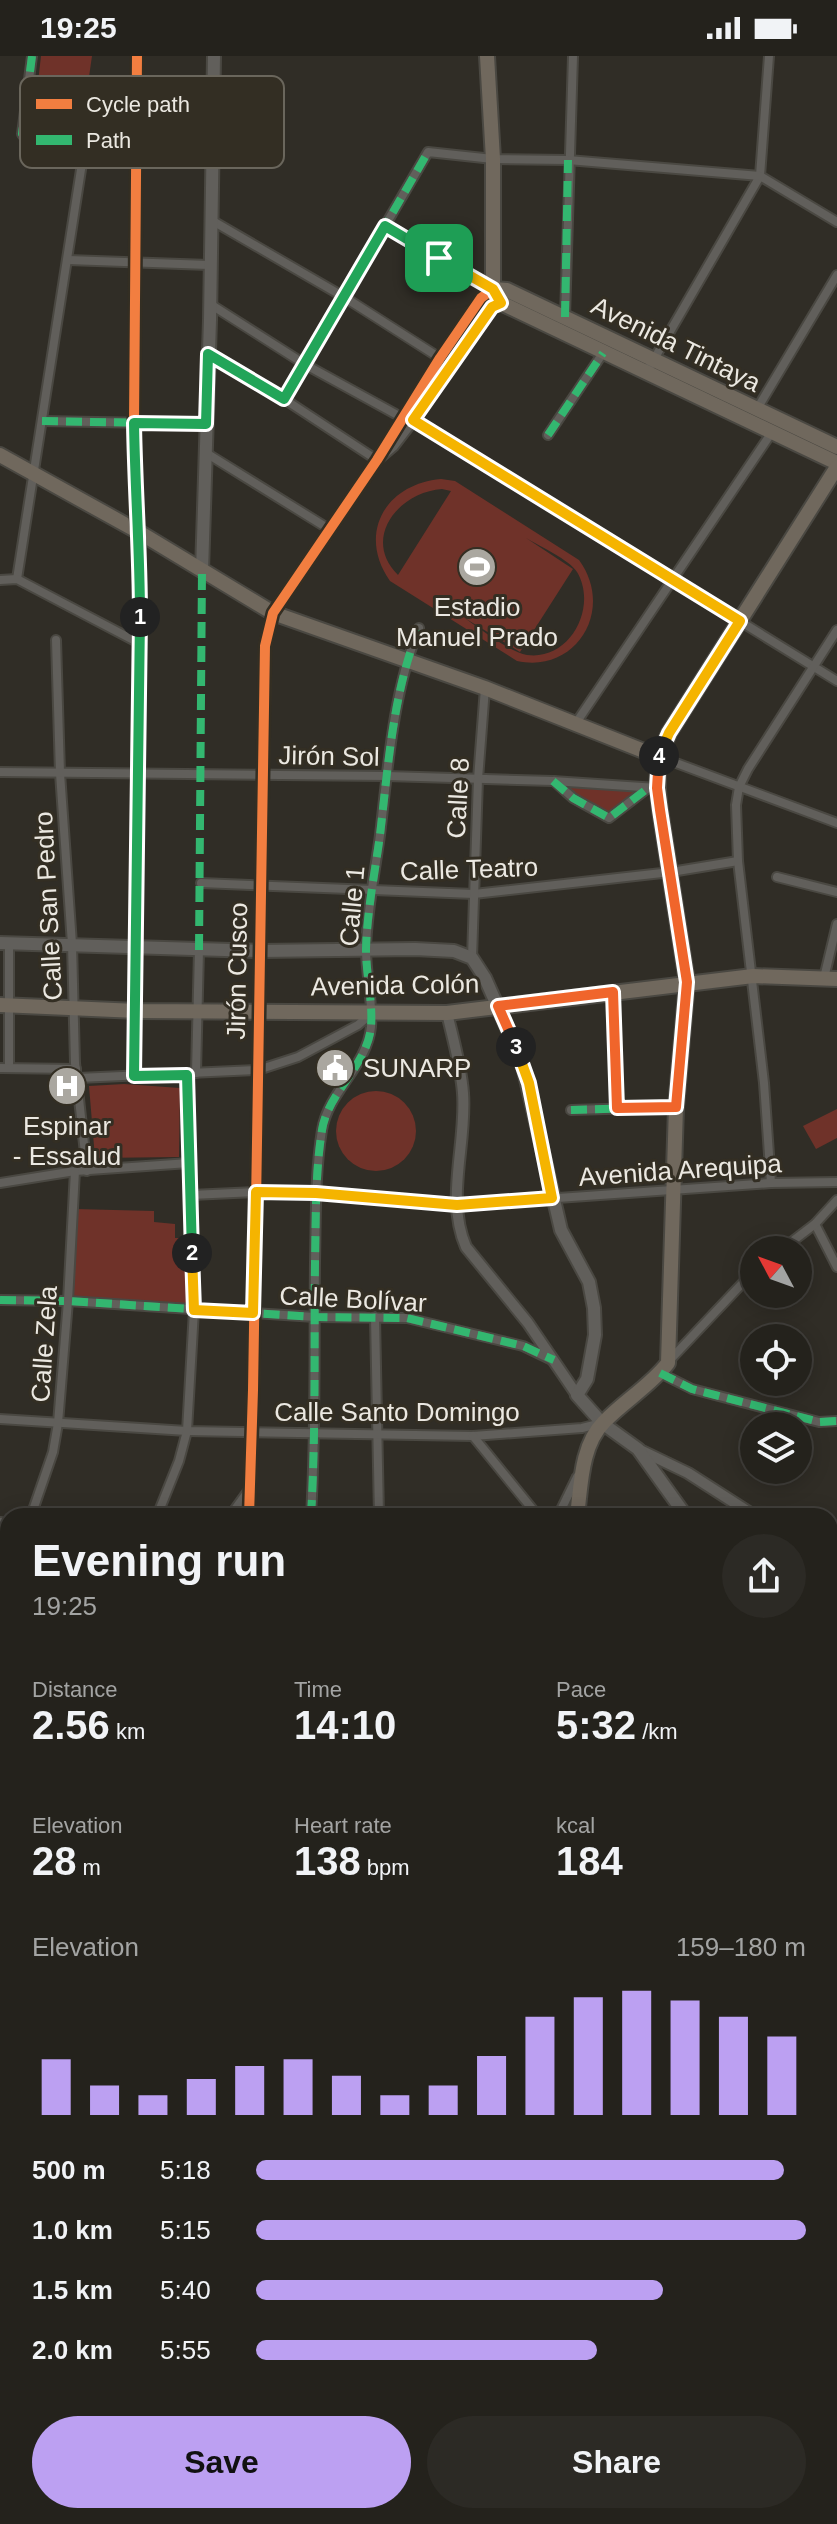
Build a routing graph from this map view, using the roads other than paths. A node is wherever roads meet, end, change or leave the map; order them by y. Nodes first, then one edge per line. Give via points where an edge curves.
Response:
1 (32, 56) edge
2 (137, 56) edge
3 (214, 56) edge
4 (487, 56) edge
5 (573, 56) edge
6 (769, 56) edge
7 (29, 76) edge
8 (137, 76) edge
9 (214, 76) edge
10 (493, 159) junction
11 (568, 160) junction
12 (81, 168) edge
13 (135, 168) edge
14 (212, 168) edge
15 (760, 176) junction
16 (211, 220) junction
17 (837, 222) edge
18 (385, 226) junction
19 (68, 260) junction
20 (135, 263) junction
21 (209, 265) junction
22 (837, 275) edge
23 (493, 289) junction
24 (344, 297) junction
25 (501, 303) junction
26 (210, 304) junction
27 (565, 317) junction
28 (603, 353) junction
29 (208, 354) junction
30 (440, 358) junction
31 (306, 365) junction
32 (650, 366) junction
33 (284, 399) junction
34 (757, 409) junction
35 (401, 417) junction
36 (413, 420) junction
37 (42, 421) junction
38 (134, 423) junction
39 (206, 424) junction
40 (772, 432) junction
41 (548, 435) dead end
42 (837, 447) edge
43 (206, 453) junction
44 (0, 455) edge
45 (377, 460) junction
46 (837, 465) edge
47 (34, 476) junction
48 (329, 529) junction
49 (137, 531) junction
50 (202, 571) junction
51 (672, 578) junction
52 (17, 579) junction
53 (0, 580) edge
54 (273, 613) junction
55 (740, 621) junction
56 (419, 628) dead end
57 (837, 630) edge
58 (56, 640) dead end
59 (139, 643) junction
60 (406, 660) junction
61 (812, 666) junction
62 (837, 681) edge
63 (485, 688) junction
64 (576, 723) junction
65 (659, 757) junction
66 (0, 772) edge
67 (139, 772) junction
68 (60, 773) junction
69 (263, 775) junction
70 (387, 776) junction
71 (478, 779) junction
72 (553, 781) junction
73 (739, 787) junction
74 (652, 788) junction
75 (837, 823) edge
76 (738, 861) junction
77 (671, 872) junction
78 (777, 877) dead end
79 (201, 883) dead end
80 (260, 885) junction
81 (373, 892) junction
82 (837, 892) edge
83 (474, 894) junction
84 (837, 924) edge
85 (5, 944) edge
86 (72, 944) junction
87 (138, 948) junction
88 (199, 950) junction
89 (366, 950) junction
90 (260, 951) junction
91 (472, 958) junction
92 (753, 976) junction
93 (831, 978) edge
94 (687, 982) junction
95 (613, 992) junction
96 (5, 1005) edge
97 (498, 1006) junction
98 (74, 1007) junction
99 (137, 1011) junction
100 (198, 1011) junction
101 (259, 1011) junction
102 (372, 1013) junction
103 (447, 1013) junction
104 (5, 1068) edge
105 (258, 1070) junction
106 (77, 1073) junction
107 (191, 1074) junction
108 (134, 1076) junction
109 (676, 1107) junction
110 (617, 1108) junction
111 (571, 1110) dead end
112 (189, 1163) junction
113 (75, 1171) junction
114 (87, 1171) junction
115 (837, 1182) edge
116 (0, 1183) edge
117 (771, 1183) junction
118 (675, 1189) junction
119 (256, 1192) junction
120 (316, 1193) junction
121 (191, 1195) junction
122 (552, 1198) junction
123 (837, 1200) edge
124 (457, 1205) junction
125 (833, 1211) edge
126 (815, 1224) junction
127 (799, 1236) edge
128 (837, 1267) edge
129 (740, 1286) edge
130 (0, 1300) edge
131 (68, 1301) junction
132 (194, 1310) junction
133 (253, 1313) junction
134 (315, 1317) junction
135 (375, 1317) junction
136 (554, 1360) junction
137 (664, 1368) junction
138 (577, 1395) junction
139 (0, 1419) edge
140 (837, 1421) edge
141 (58, 1423) junction
142 (602, 1423) junction
143 (187, 1431) junction
144 (252, 1432) junction
145 (315, 1433) junction
146 (377, 1435) junction
147 (473, 1436) junction
148 (638, 1449) junction
149 (584, 1466) junction
150 (251, 1486) junction
151 (34, 1508) edge
152 (160, 1508) edge
153 (236, 1508) edge
154 (250, 1508) edge
155 (311, 1508) edge
156 (378, 1508) edge
157 (532, 1508) edge
158 (562, 1508) edge
159 (578, 1508) edge
160 (680, 1508) edge
161 (743, 1508) edge

1 - 7 street
2 - 8 street
3 - 9 main road
4 - 10 main road
5 - 11 street
6 - 15 street
10 - 11 street
10 - 18 street via 428,152
10 - 23 main road
11 - 15 street
11 - 27 street
12 - 19 street
13 - 20 street
14 - 16 main road
15 - 17 street
15 - 32 street
16 - 21 main road
16 - 24 street
18 - 23 street
18 - 24 street
19 - 20 street
19 - 37 street
20 - 21 street
20 - 38 street
21 - 26 main road
22 - 34 street
23 - 25 main road
23 - 27 main road, Avenida Tintaya via 507,290
23 - 30 street, Jirón Cusco via 481,298
24 - 30 street
24 - 31 street
25 - 28 main road, Avenida Tintaya
25 - 36 street, Jirón Cusco via 492,307
26 - 29 main road
26 - 31 street
27 - 32 main road, Avenida Tintaya
28 - 32 main road, Avenida Tintaya
28 - 41 street
29 - 33 street
29 - 39 main road
30 - 35 street, Jirón Cusco
31 - 33 street
31 - 35 street
32 - 34 main road, Avenida Tintaya
32 - 40 main road, Avenida Tintaya
33 - 45 street
34 - 42 main road, Avenida Tintaya
35 - 45 street, Jirón Cusco
36 - 45 street, Jirón Cusco
36 - 51 street
37 - 38 street
37 - 47 street
38 - 39 street
38 - 49 street
39 - 43 main road
40 - 46 main road, Avenida Tintaya
40 - 51 street
43 - 48 street
43 - 50 main road
44 - 47 main road
45 - 48 street, Jirón Cusco
46 - 55 main road
47 - 49 main road
47 - 52 street
48 - 54 street, Jirón Cusco
49 - 50 main road
49 - 59 street
50 - 54 main road
51 - 55 street
51 - 64 street
52 - 53 street
52 - 59 street
54 - 60 main road
54 - 69 street, Jirón Cusco via 265,646
55 - 61 street
55 - 65 main road
56 - 60 street, Calle 1
57 - 61 street
58 - 68 street, Calle San Pedro
59 - 67 street
60 - 63 main road
60 - 70 street, Calle 1
61 - 62 street
61 - 73 street
63 - 64 main road
63 - 71 street, Calle 8
64 - 65 main road
65 - 73 street
65 - 74 main road
66 - 68 street, Jirón Sol
67 - 68 street, Jirón Sol
67 - 69 street, Jirón Sol
67 - 87 street
68 - 86 street, Calle San Pedro
69 - 70 street, Jirón Sol
69 - 80 street, Jirón Cusco
70 - 71 street, Jirón Sol
70 - 81 street, Calle 1
71 - 72 street, Jirón Sol
71 - 83 street, Calle 8
72 - 74 street, Jirón Sol
72 - 74 street via 609,818
73 - 75 street
73 - 76 street
74 - 77 main road
76 - 77 street, Calle Teatro
76 - 92 street
77 - 83 street, Calle Teatro
77 - 94 main road
78 - 82 street
79 - 80 street, Calle Teatro
80 - 81 street, Calle Teatro
80 - 90 street, Jirón Cusco
81 - 83 street, Calle Teatro
81 - 89 street, Calle 1
83 - 91 street, Calle 8
84 - 93 street
85 - 86 main road
85 - 96 street
86 - 87 main road
86 - 98 street, Calle San Pedro
87 - 88 main road
87 - 99 street
88 - 90 main road
88 - 100 street
89 - 90 main road
89 - 91 main road via 454,951
89 - 102 street, Calle 1
90 - 101 street, Jirón Cusco
91 - 97 main road
92 - 93 main road, Avenida Colón
92 - 94 main road, Avenida Colón
92 - 117 street
94 - 95 main road, Avenida Colón
94 - 109 main road
95 - 97 main road, Avenida Colón
95 - 110 street
96 - 98 main road, Avenida Colón
96 - 104 street
97 - 103 main road, Avenida Colón
97 - 122 main road via 526,1073
98 - 99 main road, Avenida Colón
98 - 106 street, Calle San Pedro
99 - 100 main road, Avenida Colón
99 - 108 street
100 - 101 main road, Avenida Colón
100 - 107 street
101 - 102 main road, Avenida Colón
101 - 105 street, Jirón Cusco
102 - 103 main road, Avenida Colón
102 - 105 street via 308,1052
102 - 120 street, Calle 1 via 364,1052 322,1128
103 - 124 street via 463,1092
104 - 106 street
105 - 107 street
105 - 119 street, Jirón Cusco
106 - 108 street
106 - 114 street, Calle San Pedro
107 - 108 street
107 - 112 street
109 - 110 street
109 - 118 main road
110 - 111 street
112 - 114 street
112 - 121 street
113 - 114 street
113 - 116 street
113 - 131 street, Calle Zela
115 - 117 street, Avenida Arequipa
117 - 118 street, Avenida Arequipa
118 - 122 street, Avenida Arequipa
118 - 137 main road
119 - 120 street, Avenida Arequipa
119 - 121 street, Avenida Arequipa
119 - 133 street, Jirón Cusco
120 - 124 street, Avenida Arequipa
120 - 134 street, Calle 1
121 - 132 street
122 - 124 street, Avenida Arequipa
122 - 138 main road via 561,1230 589,1282 594,1308 592,1363
123 - 125 street
124 - 136 street via 466,1247
125 - 126 street
126 - 127 street
126 - 128 street
129 - 137 street
130 - 131 street, Calle Bolívar
131 - 132 street, Calle Bolívar
131 - 141 street, Calle Zela
132 - 133 street, Calle Bolívar
132 - 143 street
133 - 134 street, Calle Bolívar
133 - 144 street, Jirón Cusco
134 - 135 street, Calle Bolívar
134 - 145 street, Calle 1
135 - 136 street, Calle Bolívar via 430,1321 523,1346
135 - 146 street
136 - 138 street
137 - 140 street via 692,1389 819,1422
137 - 142 main road
138 - 142 main road
139 - 141 street, Calle Santo Domingo
141 - 143 street, Calle Santo Domingo
141 - 151 street, Calle Zela
142 - 147 street, Calle Santo Domingo
142 - 148 main road
142 - 149 main road
143 - 144 street, Calle Santo Domingo
143 - 152 street
144 - 145 street, Calle Santo Domingo
144 - 150 street, Jirón Cusco
145 - 146 street, Calle Santo Domingo
145 - 155 street, Calle 1
146 - 147 street, Calle Santo Domingo
146 - 156 street
147 - 157 street
148 - 160 main road
148 - 161 street
149 - 158 street
149 - 159 main road
150 - 153 street
150 - 154 street, Jirón Cusco

